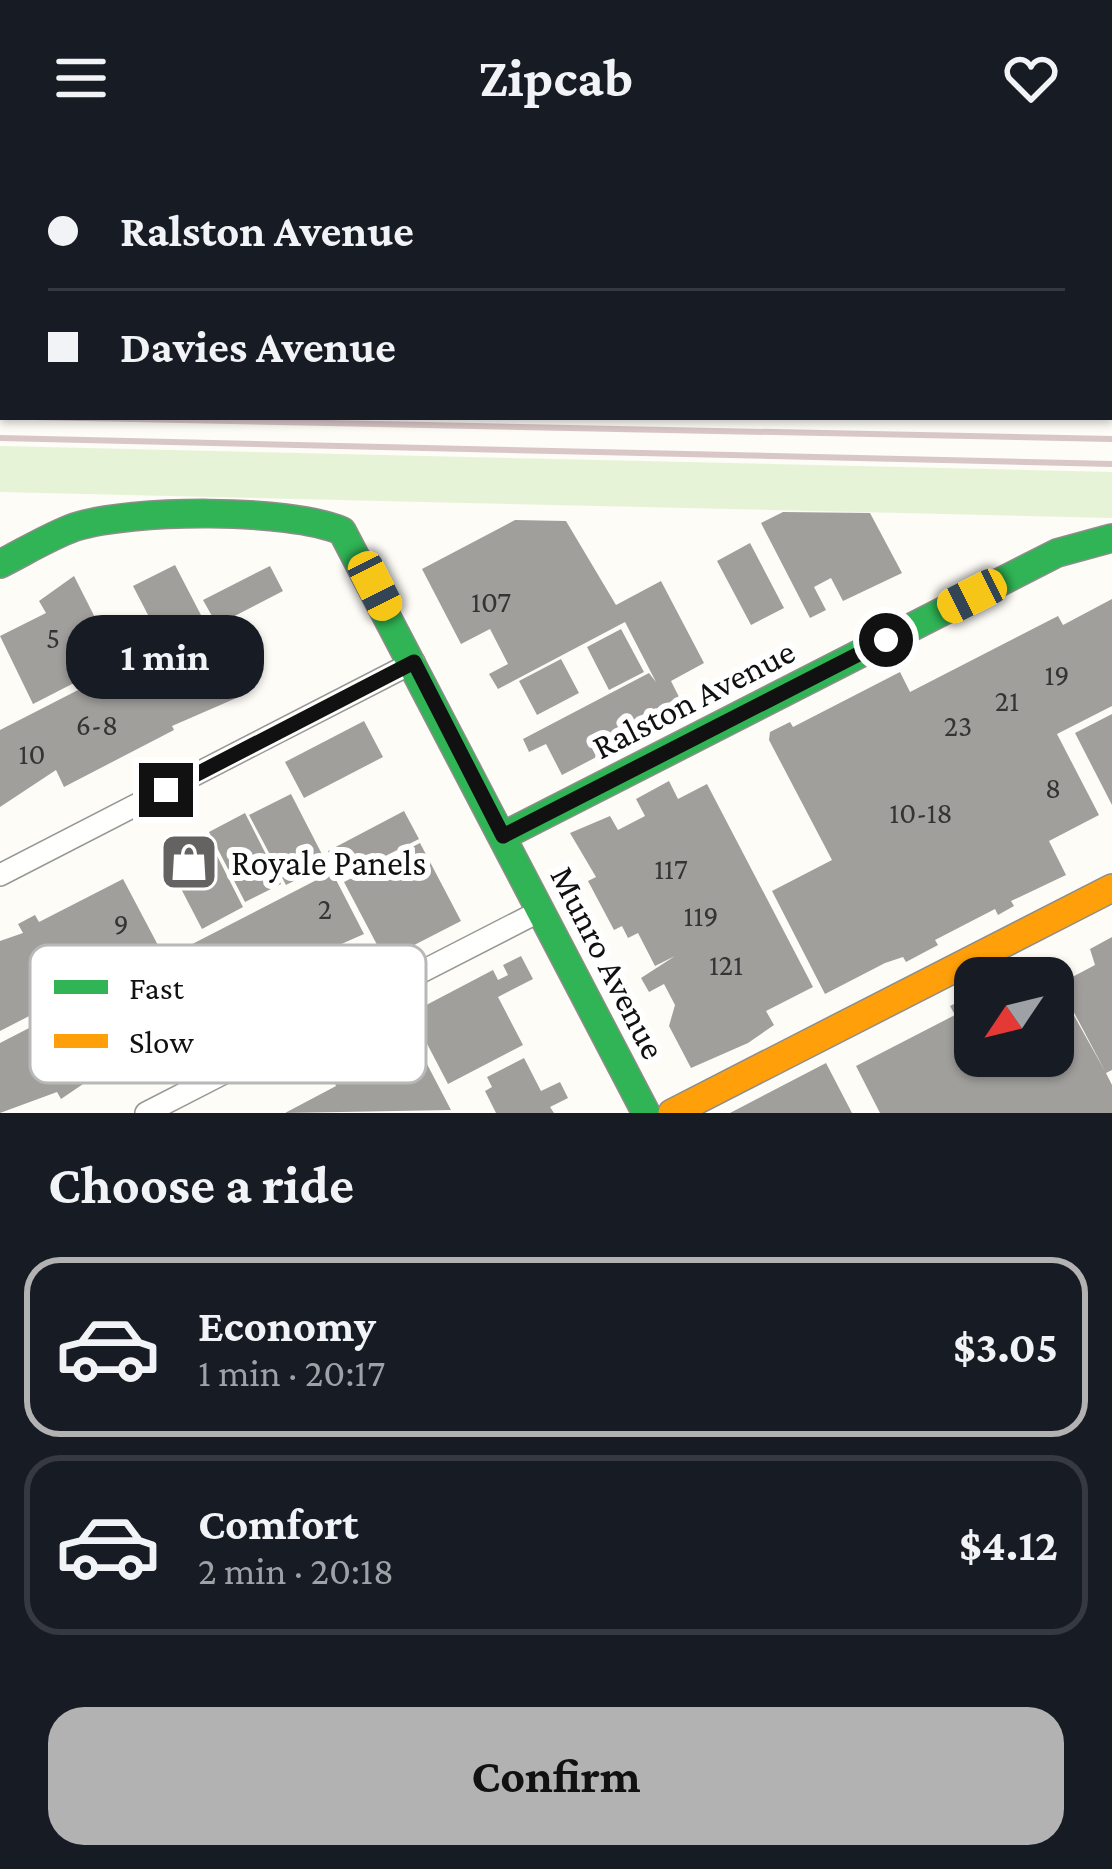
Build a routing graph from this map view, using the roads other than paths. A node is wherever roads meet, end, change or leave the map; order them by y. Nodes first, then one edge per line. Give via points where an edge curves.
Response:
1 (1112, 538) edge
2 (0, 564) edge
3 (414, 662) junction
4 (503, 836) junction
5 (0, 875) edge
6 (1112, 888) edge
7 (542, 910) junction
8 (426, 969) edge
9 (205, 1083) edge
10 (146, 1113) edge
11 (646, 1113) edge
12 (672, 1113) edge

1 - 4 street, Ralston Avenue via 1057,553
2 - 3 street, Munro Avenue via 103,518 311,518 337,527 356,549
3 - 4 street, Munro Avenue
3 - 5 street
4 - 7 street, Munro Avenue
6 - 12 street
7 - 8 street
7 - 11 street, Munro Avenue
9 - 10 street

